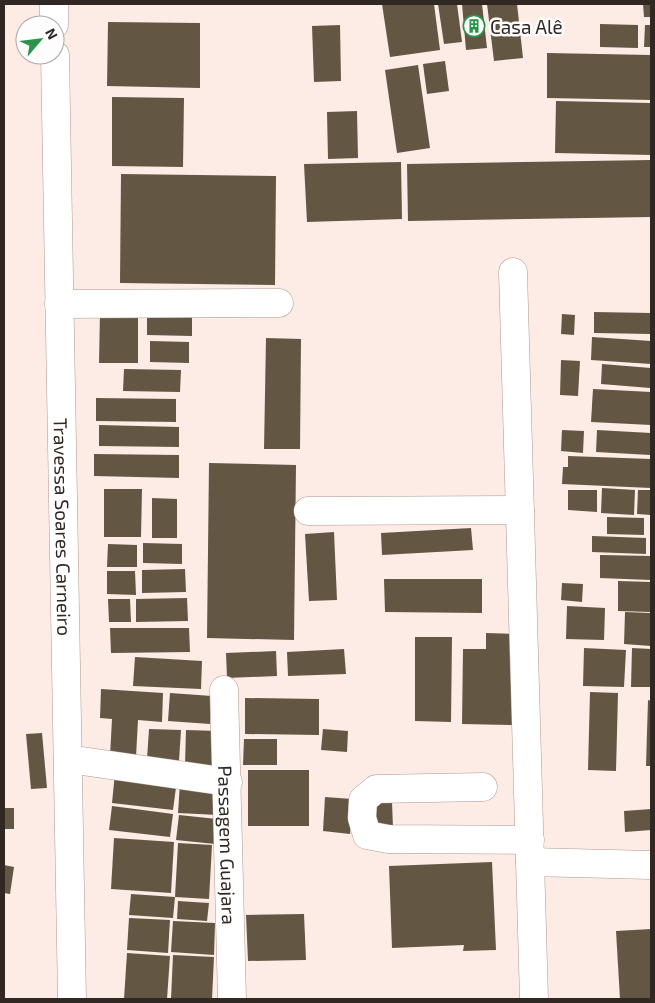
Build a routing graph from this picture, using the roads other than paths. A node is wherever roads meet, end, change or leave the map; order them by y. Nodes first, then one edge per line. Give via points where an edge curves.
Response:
1 (55, 65) edge
2 (513, 272) dead end
3 (279, 303) dead end
4 (59, 304) junction
5 (520, 510) junction
6 (308, 511) dead end
7 (224, 690) dead end
8 (68, 759) junction
9 (228, 782) junction
10 (484, 787) dead end
11 (530, 851) junction
12 (651, 865) edge
13 (72, 999) edge
14 (232, 999) edge
15 (534, 999) edge

1 - 4 street, Travessa Soares Carneiro
2 - 5 street
3 - 4 street
4 - 8 street, Travessa Soares Carneiro
5 - 6 street
5 - 11 street
7 - 9 street, Passagem Guajara
8 - 9 street
8 - 13 street, Travessa Soares Carneiro
9 - 14 street, Passagem Guajara
10 - 11 street via 376,789 363,800 362,818 367,835
11 - 12 street
11 - 15 street

